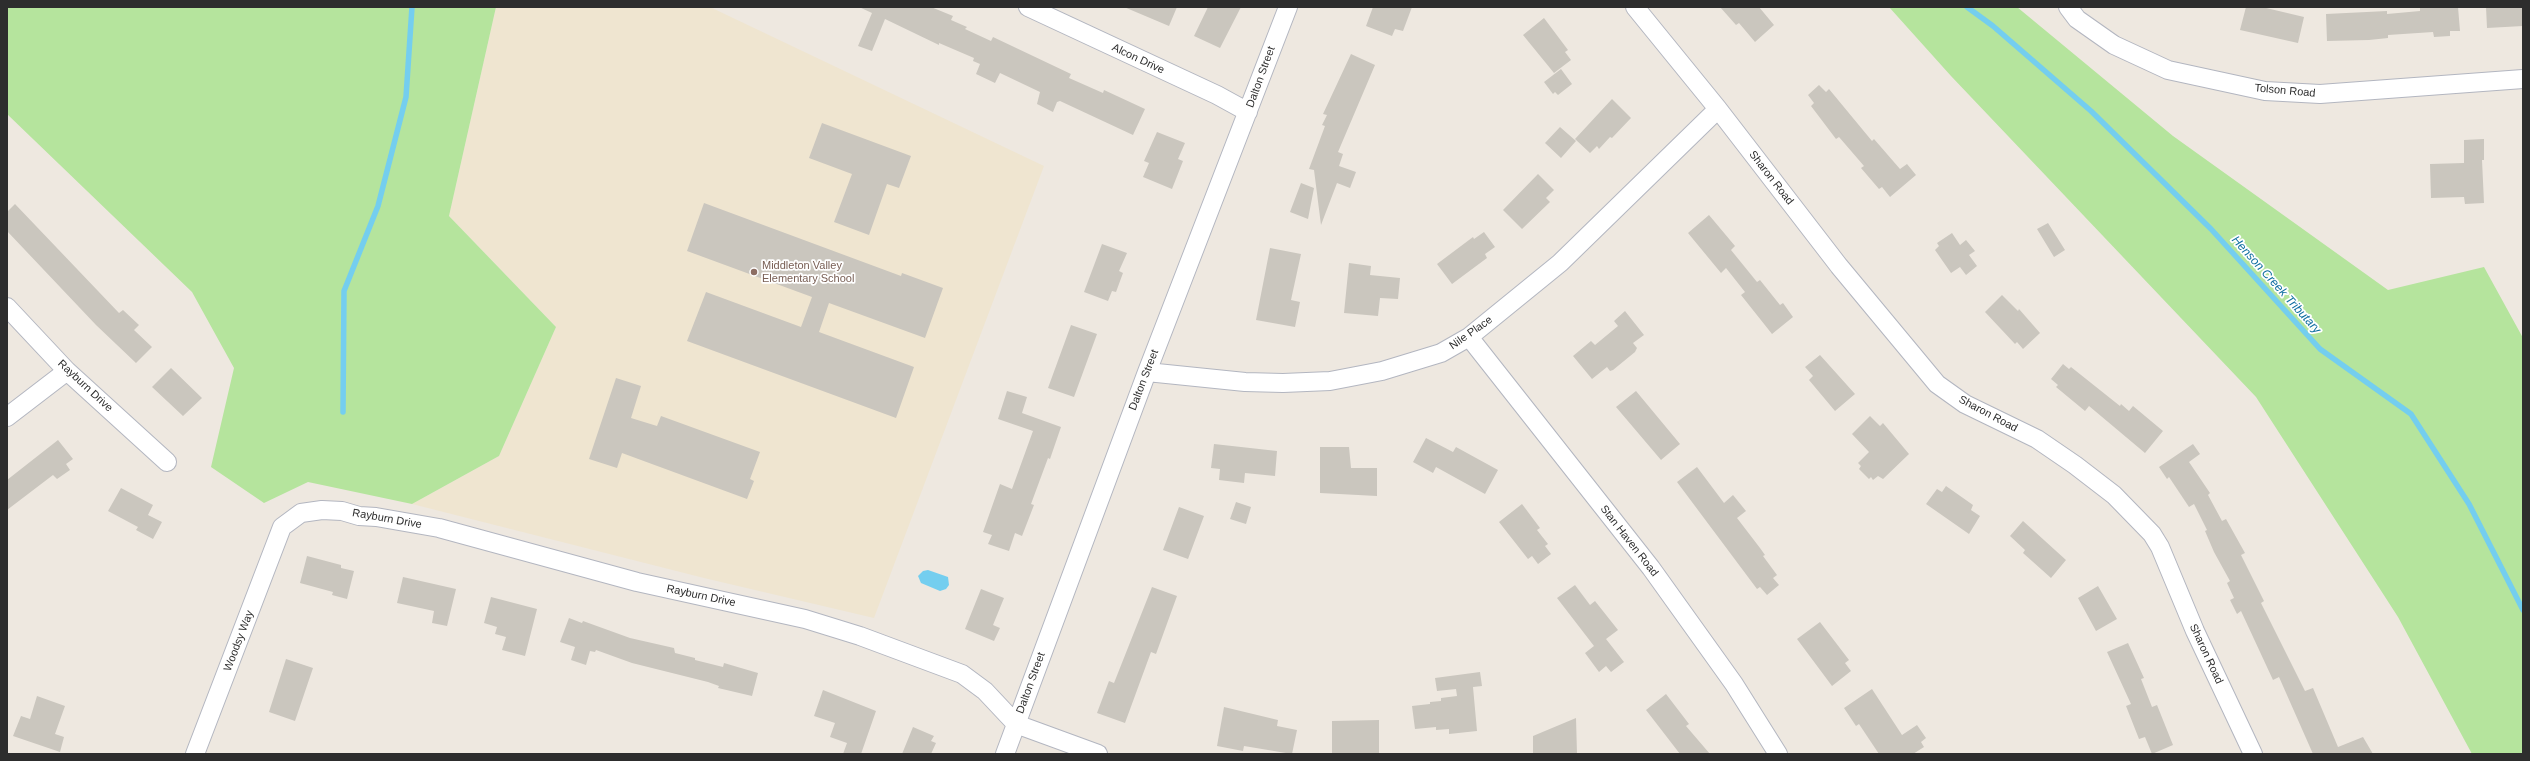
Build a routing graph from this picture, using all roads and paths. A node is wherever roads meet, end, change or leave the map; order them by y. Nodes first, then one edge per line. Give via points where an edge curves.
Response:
1 (1028, 7) edge
2 (1288, 7) edge
3 (1635, 7) edge
4 (2073, 9) edge
5 (2523, 79) edge
6 (1718, 109) junction
7 (1248, 112) junction
8 (7, 307) edge
9 (1469, 337) junction
10 (67, 371) junction
11 (1147, 372) junction
12 (7, 417) edge
13 (167, 462) dead end
14 (282, 527) joint
15 (1016, 724) junction
16 (195, 754) edge
17 (1005, 754) edge
18 (1098, 754) edge
19 (1778, 754) edge
20 (2253, 754) edge

1 - 7 street, Alcon Drive
2 - 7 street, Dalton Street
3 - 6 street, Sharon Road
4 - 5 street, Tolson Road via 2077,20 2114,45 2168,70 2264,91 2320,94
6 - 9 street, Nile Place via 1560,263
6 - 20 street, Sharon Road via 1839,266 1937,384 1965,404 2037,439 2075,465 2114,495 2152,534
7 - 11 street, Dalton Street
8 - 10 street, Rayburn Drive
9 - 11 street, Nile Place via 1424,360 1330,381 1245,382
9 - 19 street, Stan Haven Road via 1651,568 1738,689
10 - 12 street
10 - 13 street, Rayburn Drive
11 - 15 street, Dalton Street
14 - 15 street, Rayburn Drive via 301,513 322,510 439,528 637,582 805,619 912,654 962,674 986,691
14 - 16 street, Woodsy Way
15 - 17 street, Dalton Street
15 - 18 street, Rayburn Drive

